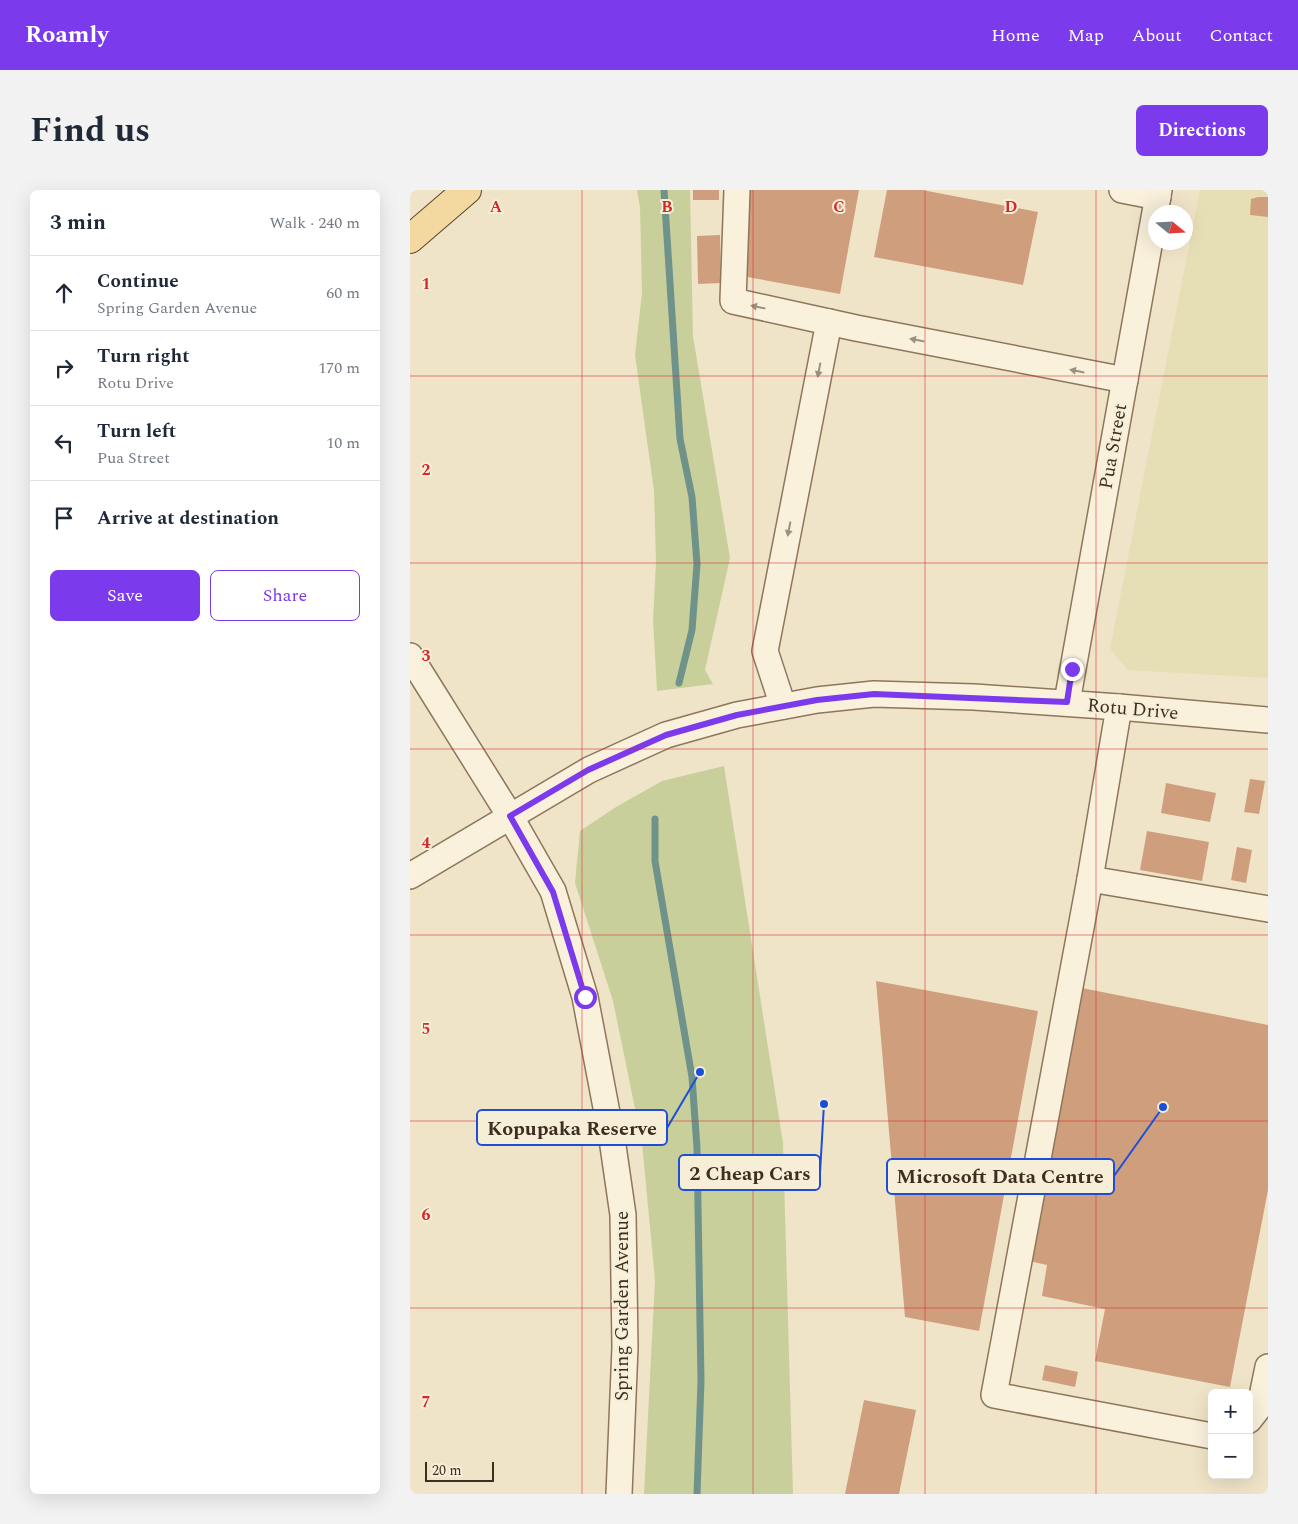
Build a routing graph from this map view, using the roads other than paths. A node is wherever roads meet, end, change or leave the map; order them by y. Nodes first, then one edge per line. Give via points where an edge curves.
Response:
1 (468, 190) edge
2 (736, 190) edge
3 (1122, 190) edge
4 (1159, 194) edge
5 (410, 239) edge
6 (829, 322) junction
7 (1124, 380) junction
8 (410, 656) edge
9 (1067, 702) junction
10 (783, 706) junction
11 (1119, 706) junction
12 (1268, 720) edge
13 (510, 816) junction
14 (410, 876) edge
15 (1090, 879) junction
16 (1268, 909) edge
17 (1268, 1366) edge
18 (1253, 1415) edge
19 (1208, 1435) edge
20 (619, 1494) edge

1 - 5 main road
6 -> 2 street via 733,301
3 - 4 street
4 - 7 street, Pua Street
7 -> 6 street
6 -> 10 street via 765,651
7 - 9 street, Pua Street
8 - 13 street, Spring Garden Avenue
9 - 10 street, Rotu Drive via 874,694
9 - 11 street, Rotu Drive
10 - 13 street, Rotu Drive via 666,735 588,770
11 - 12 street, Rotu Drive
11 - 15 street
13 - 14 street, Rotu Drive
13 - 20 street, Spring Garden Avenue via 553,892 585,997 612,1139 623,1216 625,1282
15 - 16 street
15 - 19 street via 994,1395
17 - 18 street via 1260,1406

